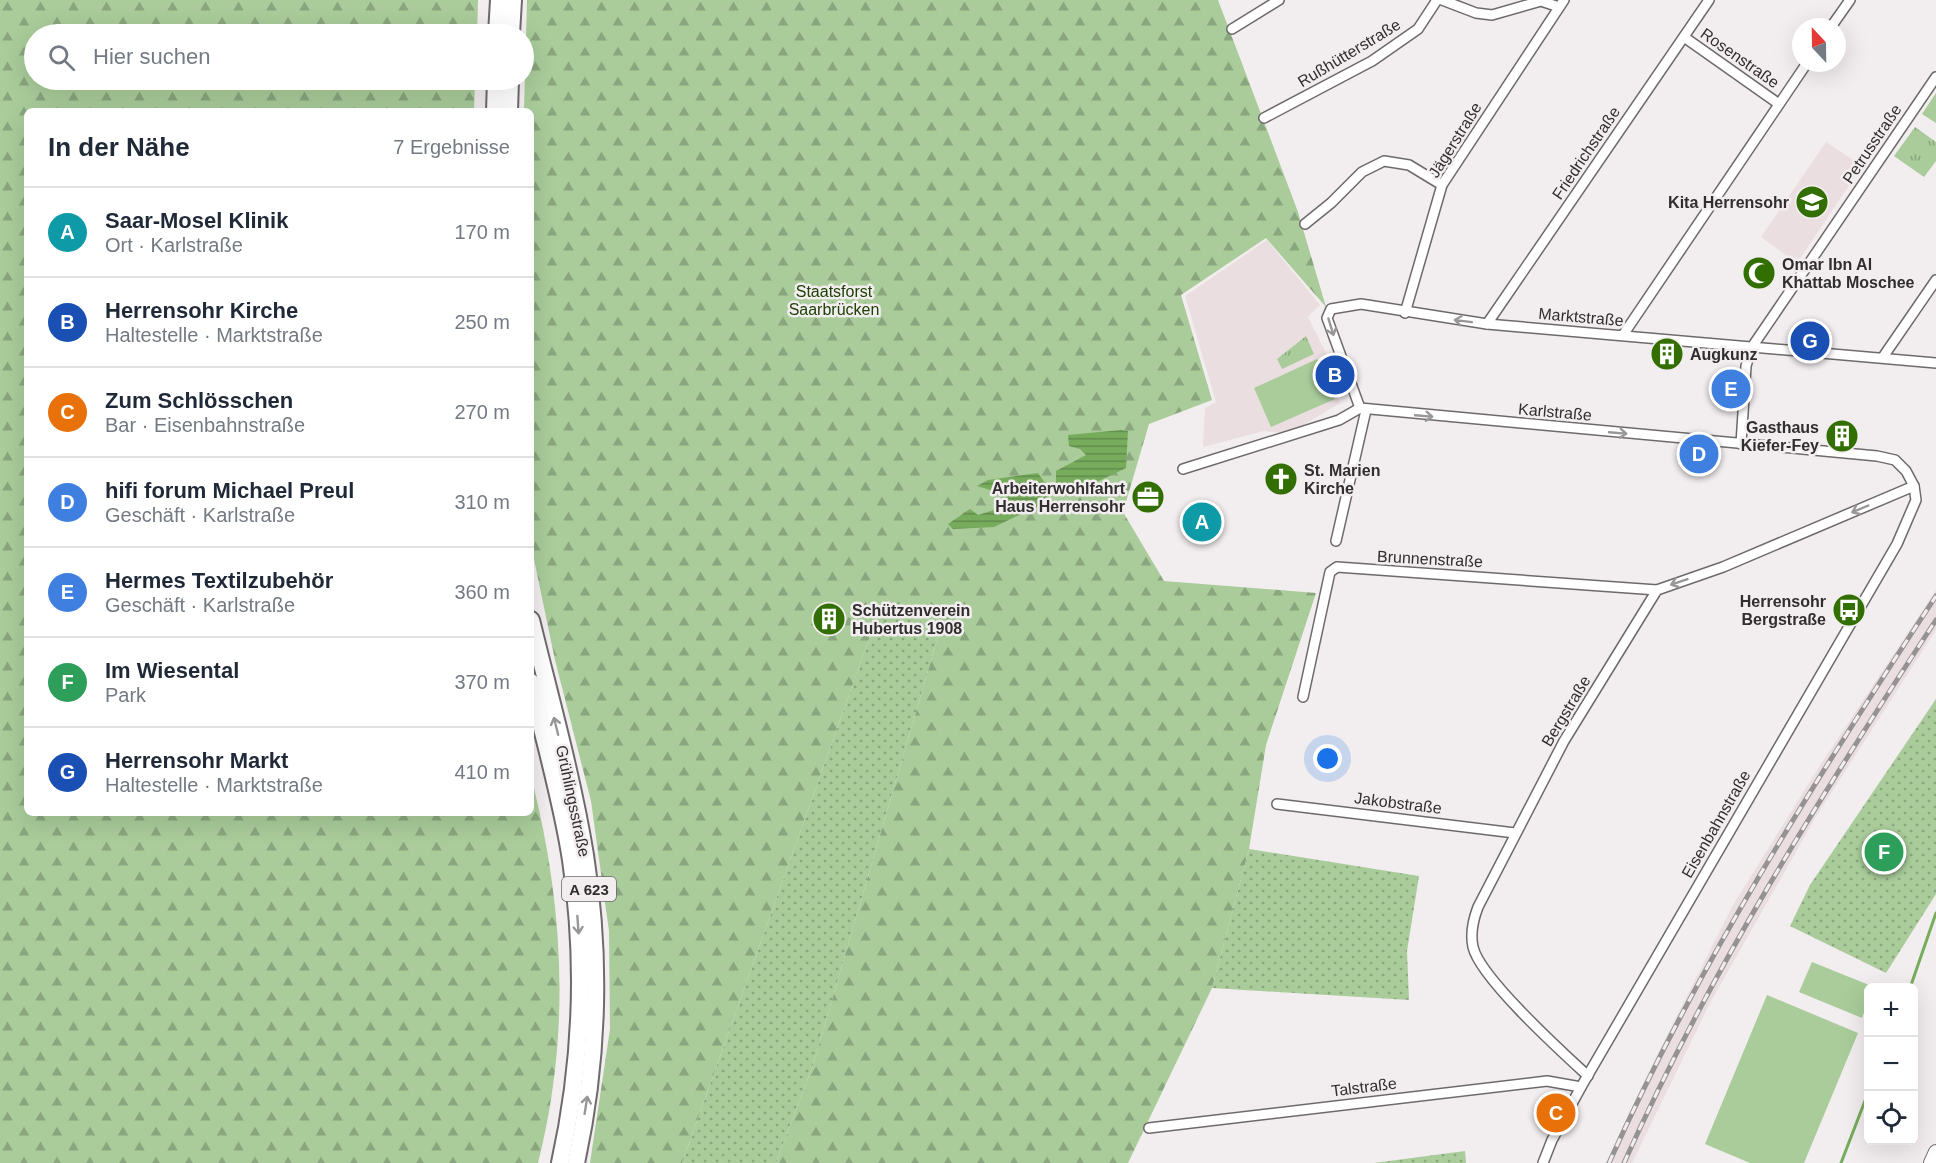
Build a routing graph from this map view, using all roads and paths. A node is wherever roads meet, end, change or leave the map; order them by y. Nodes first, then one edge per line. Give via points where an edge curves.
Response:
1 (499, 0) edge
2 (513, 0) edge
3 (1279, 0) edge
4 (1437, 0) edge
5 (1442, 0) edge
6 (1709, 0) edge
7 (1850, 0) edge
8 (1562, 4) edge
9 (1837, 18) edge
10 (498, 24) edge
11 (512, 24) edge
12 (1232, 29) dead end
13 (1684, 37) junction
14 (1801, 72) edge
15 (1936, 78) edge
16 (496, 90) edge
17 (510, 90) edge
18 (1779, 104) junction
19 (495, 108) edge
20 (509, 108) edge
21 (1264, 118) dead end
22 (1442, 185) junction
23 (1305, 224) dead end
24 (1936, 280) edge
25 (1405, 313) junction
26 (1487, 324) junction
27 (1623, 335) junction
28 (1752, 347) junction
29 (1883, 357) junction
30 (1936, 363) edge
31 (1363, 409) junction
32 (1741, 444) junction
33 (1182, 469) dead end
34 (1914, 486) junction
35 (1916, 500) joint
36 (1336, 541) dead end
37 (1657, 590) junction
38 (534, 632) edge
39 (534, 696) edge
40 (1304, 697) dead end
41 (1277, 804) dead end
42 (1515, 833) junction
43 (1588, 1076) junction
44 (1581, 1087) junction
45 (1149, 1128) dead end
46 (1936, 1152) edge
47 (560, 1163) edge
48 (576, 1163) edge
49 (1543, 1163) edge
50 (1931, 1163) edge

1 - 10 highway
2 - 11 highway
3 - 12 street
4 - 21 street, Rußhütterstraße via 1418,29 1372,61
5 - 8 street via 1492,15 1541,1
6 - 13 street, Friedrichstraße
7 - 9 street
8 - 22 street, Jägerstraße
13 - 18 street, Rosenstraße
13 - 26 street, Friedrichstraße
14 - 18 street, Rosenstraße
15 - 28 street, Petrusstraße
16 - 19 highway
17 - 20 highway
18 - 27 street, Rosenstraße
22 - 23 street via 1409,165 1384,161 1362,172
22 - 25 street, Jägerstraße
24 - 29 street
26 -> 25 street, Marktstraße
25 -> 31 street, Marktstraße via 1361,304 1331,309 1328,318
26 - 27 street, Marktstraße
27 - 28 street, Marktstraße
28 - 29 street, Marktstraße
28 - 32 street via 1746,366
29 - 30 street, Marktstraße
31 -> 32 street, Karlstraße
31 - 33 street
31 - 36 street
32 - 34 street, Karlstraße via 1895,460
34 - 35 street, Karlstraße
34 -> 37 street via 1724,567
35 - 43 street, Eisenbahnstraße via 1897,544
37 - 40 street, Brunnenstraße via 1337,567 1330,572
37 - 42 street, Bergstraße via 1564,741
48 -> 38 highway, Grühlingsstraße / A 623 via 590,1084 595,1023 592,916 574,799
39 -> 47 highway, A 623 via 570,858 578,918 580,1023 575,1082
41 - 42 street, Jakobstraße
42 - 43 street, Bergstraße via 1472,924 1473,949 1492,978 1551,1043
43 - 44 street, Eisenbahnstraße
44 - 45 street, Talstraße via 1547,1081
44 - 49 street, Eisenbahnstraße
46 - 50 main road

